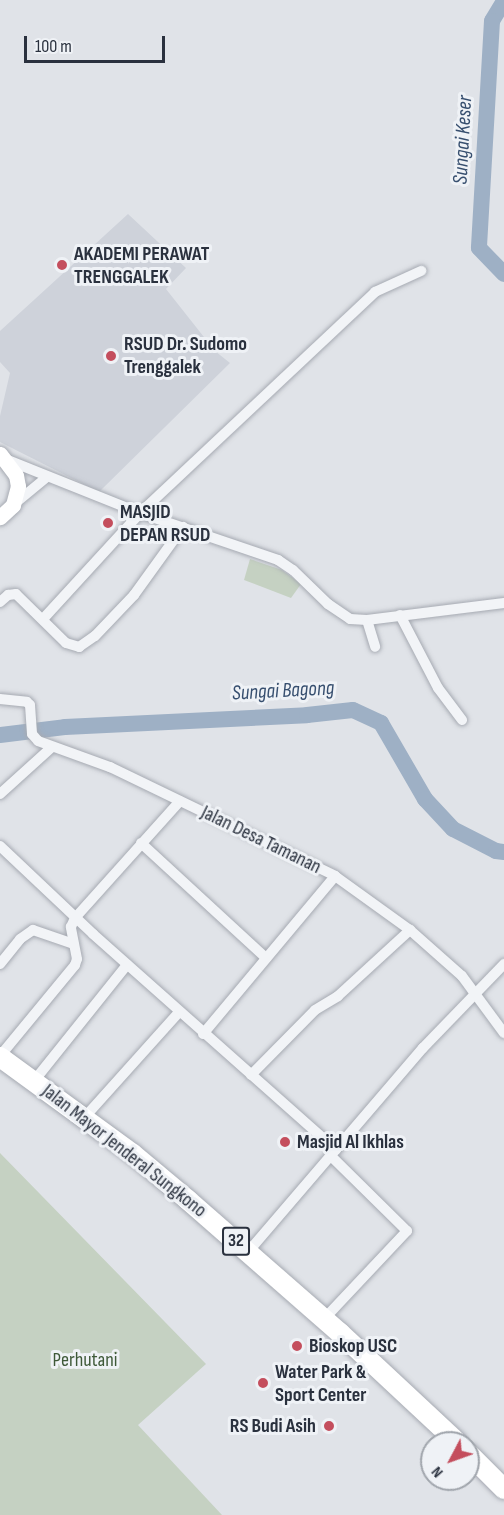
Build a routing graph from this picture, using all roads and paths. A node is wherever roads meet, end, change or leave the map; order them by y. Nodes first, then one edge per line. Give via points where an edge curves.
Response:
1 (421, 271) dead end
2 (2, 456) edge
3 (47, 477) junction
4 (13, 505) junction
5 (140, 513) junction
6 (0, 517) edge
7 (183, 527) junction
8 (0, 602) edge
9 (504, 603) edge
10 (400, 615) junction
11 (43, 619) junction
12 (367, 620) junction
13 (375, 647) dead end
14 (0, 699) edge
15 (462, 720) dead end
16 (52, 747) junction
17 (0, 794) edge
18 (180, 801) junction
19 (141, 843) junction
20 (0, 846) edge
21 (335, 876) junction
22 (75, 918) junction
23 (410, 930) junction
24 (74, 944) junction
25 (266, 958) junction
26 (0, 964) edge
27 (504, 964) edge
28 (127, 965) junction
29 (475, 994) junction
30 (179, 1012) junction
31 (203, 1034) junction
32 (504, 1034) edge
33 (0, 1056) edge
34 (251, 1075) junction
35 (34, 1081) junction
36 (84, 1118) junction
37 (334, 1153) junction
38 (248, 1252) junction
39 (324, 1319) junction
40 (445, 1431) edge
41 (480, 1465) edge
42 (504, 1490) edge

1 - 5 street via 375,292
2 - 3 street
2 - 4 street via 16,475 18,486
3 - 4 street
3 - 5 street
4 - 6 street
5 - 7 street
5 - 11 street
7 - 11 street via 134,595 85,645 70,646
7 - 12 street via 278,560 340,614
8 - 11 street via 16,594
9 - 10 street
10 - 12 street
10 - 15 street via 438,688
12 - 13 street
14 - 16 street, Jalan Desa Tamanan via 19,699 30,705 32,734
16 - 17 street
16 - 18 street, Jalan Desa Tamanan via 110,767
18 - 19 street
18 - 21 street, Jalan Desa Tamanan
19 - 22 street
19 - 25 street
20 - 22 street
21 - 23 street, Jalan Desa Tamanan
21 - 25 street
22 - 24 street via 71,927
22 - 28 street
23 - 29 street, Jalan Desa Tamanan via 462,976
23 - 34 street via 338,996 315,1010
24 - 26 street via 33,930 20,939
24 - 33 street via 75,965
25 - 31 street
27 - 29 street
28 - 30 street
28 - 35 street
29 - 32 street, Jalan Desa Tamanan
29 - 37 street via 423,1048
30 - 31 street
30 - 36 street
31 - 34 street
33 - 35 highway, Jalan Mayor Jenderal Sungkono / 32
34 - 37 street
35 - 36 highway, Jalan Mayor Jenderal Sungkono / 32
36 - 38 highway, Jalan Mayor Jenderal Sungkono / 32 via 133,1154
37 - 38 street
37 - 39 street via 407,1231
38 - 39 highway, Jalan Mayor Jenderal Sungkono / 32
39 - 40 highway, Jalan Mayor Jenderal Sungkono / 32
41 - 42 highway

